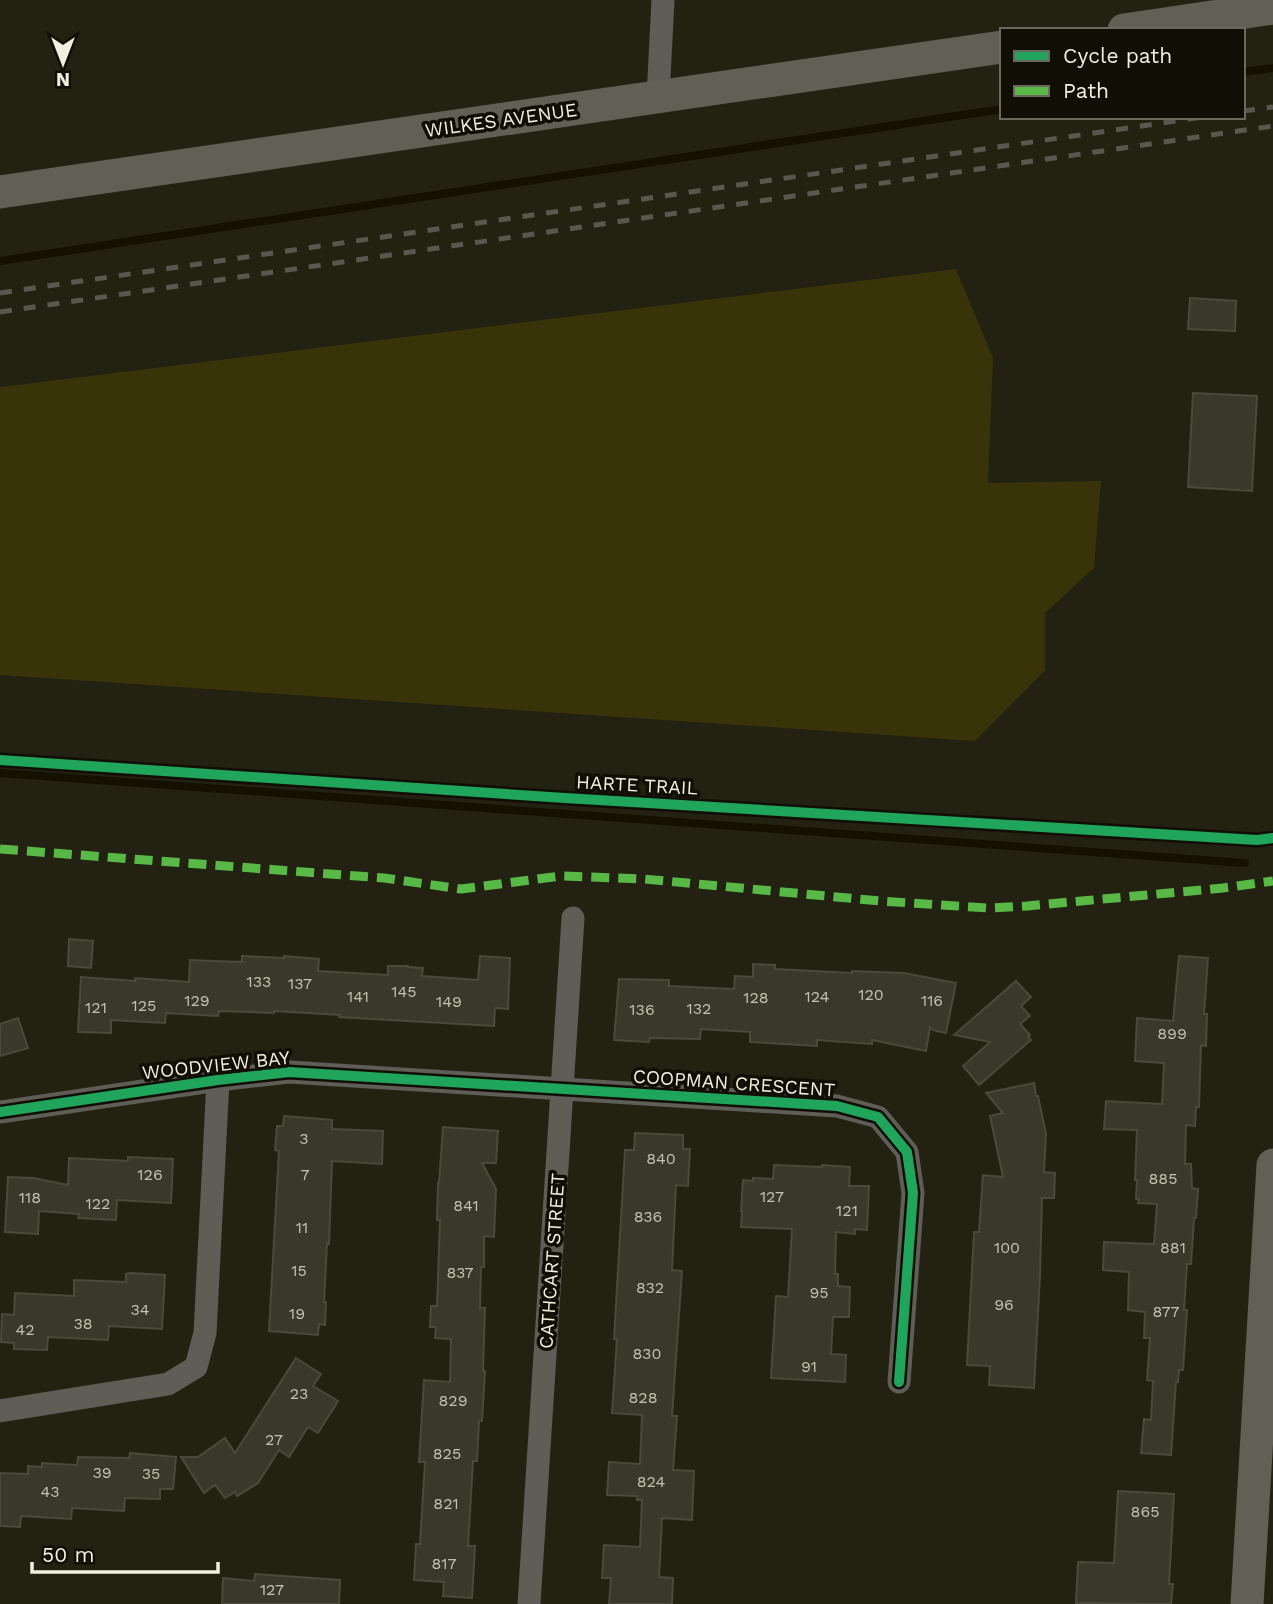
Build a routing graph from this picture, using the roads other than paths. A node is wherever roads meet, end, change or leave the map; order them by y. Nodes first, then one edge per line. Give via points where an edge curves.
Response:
1 (663, 0) edge
2 (1273, 8) edge
3 (1138, 28) edge
4 (1000, 47) edge
5 (657, 97) junction
6 (0, 192) edge
7 (573, 918) dead end
8 (218, 1080) junction
9 (563, 1089) junction
10 (0, 1111) edge
11 (1273, 1165) edge
12 (899, 1382) dead end
13 (0, 1410) edge
14 (1264, 1455) edge
15 (529, 1604) edge
16 (1247, 1604) edge

1 - 5 street
2 - 3 main road
4 - 5 main road, WILKES AVENUE
5 - 6 main road, WILKES AVENUE
7 - 9 street, CATHCART STREET
8 - 9 street, WOODVIEW BAY via 289,1072
8 - 10 street, WOODVIEW BAY
8 - 13 street, WOODVIEW BAY via 205,1333 196,1367 168,1384
9 - 12 street, COOPMAN CRESCENT via 836,1106 878,1117 907,1152 913,1193
9 - 15 street, CATHCART STREET
11 - 14 main road
14 - 16 main road

